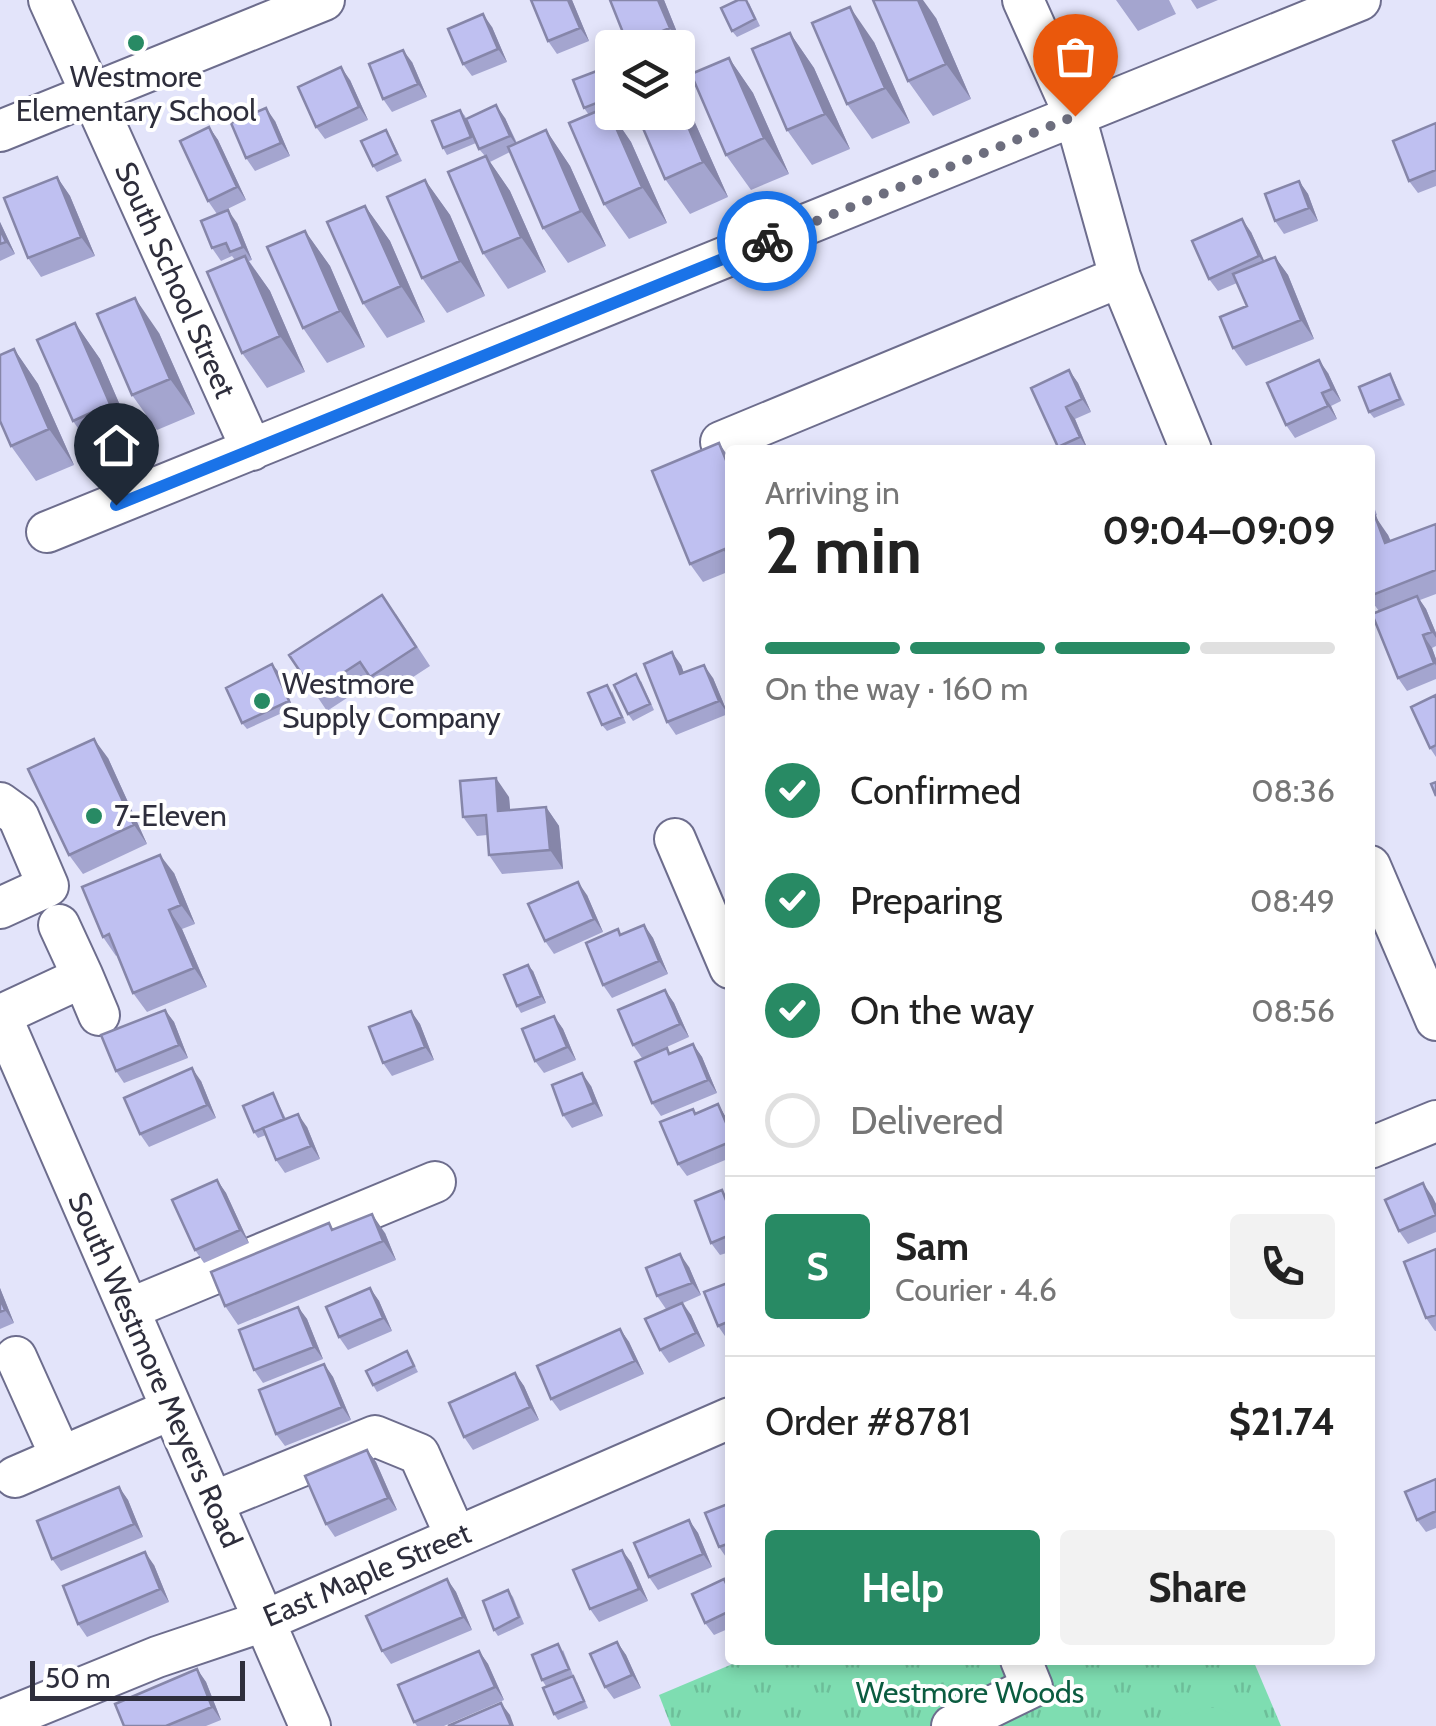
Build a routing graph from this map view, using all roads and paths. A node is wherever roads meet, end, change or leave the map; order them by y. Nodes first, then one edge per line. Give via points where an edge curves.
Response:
1 (49, 0) edge
2 (324, 0) edge
3 (1024, 0) edge
4 (1360, 0) edge
5 (90, 94) junction
6 (1075, 116) junction
7 (0, 131) edge
8 (1120, 277) junction
9 (721, 442) edge
10 (1189, 445) edge
11 (252, 450) junction
12 (47, 532) dead end
13 (0, 803) edge
14 (674, 838) dead end
15 (1375, 878) edge
16 (0, 908) edge
17 (59, 924) dead end
18 (725, 956) edge
19 (83, 977) junction
20 (0, 1014) edge
21 (99, 1016) dead end
22 (1436, 1020) edge
23 (1436, 1121) edge
24 (1375, 1146) edge
25 (435, 1182) dead end
26 (128, 1309) junction
27 (16, 1357) dead end
28 (172, 1409) junction
29 (725, 1420) edge
30 (61, 1457) junction
31 (16, 1477) dead end
32 (213, 1502) junction
33 (456, 1537) junction
34 (264, 1620) junction
35 (1023, 1665) edge
36 (0, 1721) edge
37 (310, 1726) edge
38 (952, 1726) edge

1 - 5 street, South School Street
2 - 5 street
3 - 6 street
4 - 6 street
5 - 7 street
5 - 11 street, South School Street
6 - 8 street
6 - 11 street
8 - 9 street
8 - 10 street
11 - 12 street
13 - 16 street via 18,816 48,886
14 - 18 street
15 - 22 street
17 - 19 street
19 - 20 street
19 - 21 street
20 - 26 street, South Westmore Meyers Road
23 - 24 street
25 - 26 street
26 - 28 street, South Westmore Meyers Road
27 - 30 street
28 - 30 street
28 - 32 street, South Westmore Meyers Road
29 - 33 street, East Maple Street
30 - 31 street
32 - 33 street via 374,1436 419,1454
32 - 34 street, South Westmore Meyers Road
33 - 34 street, East Maple Street
34 - 36 street, East Maple Street
34 - 37 street, South Westmore Meyers Road
35 - 38 street via 1032,1688

